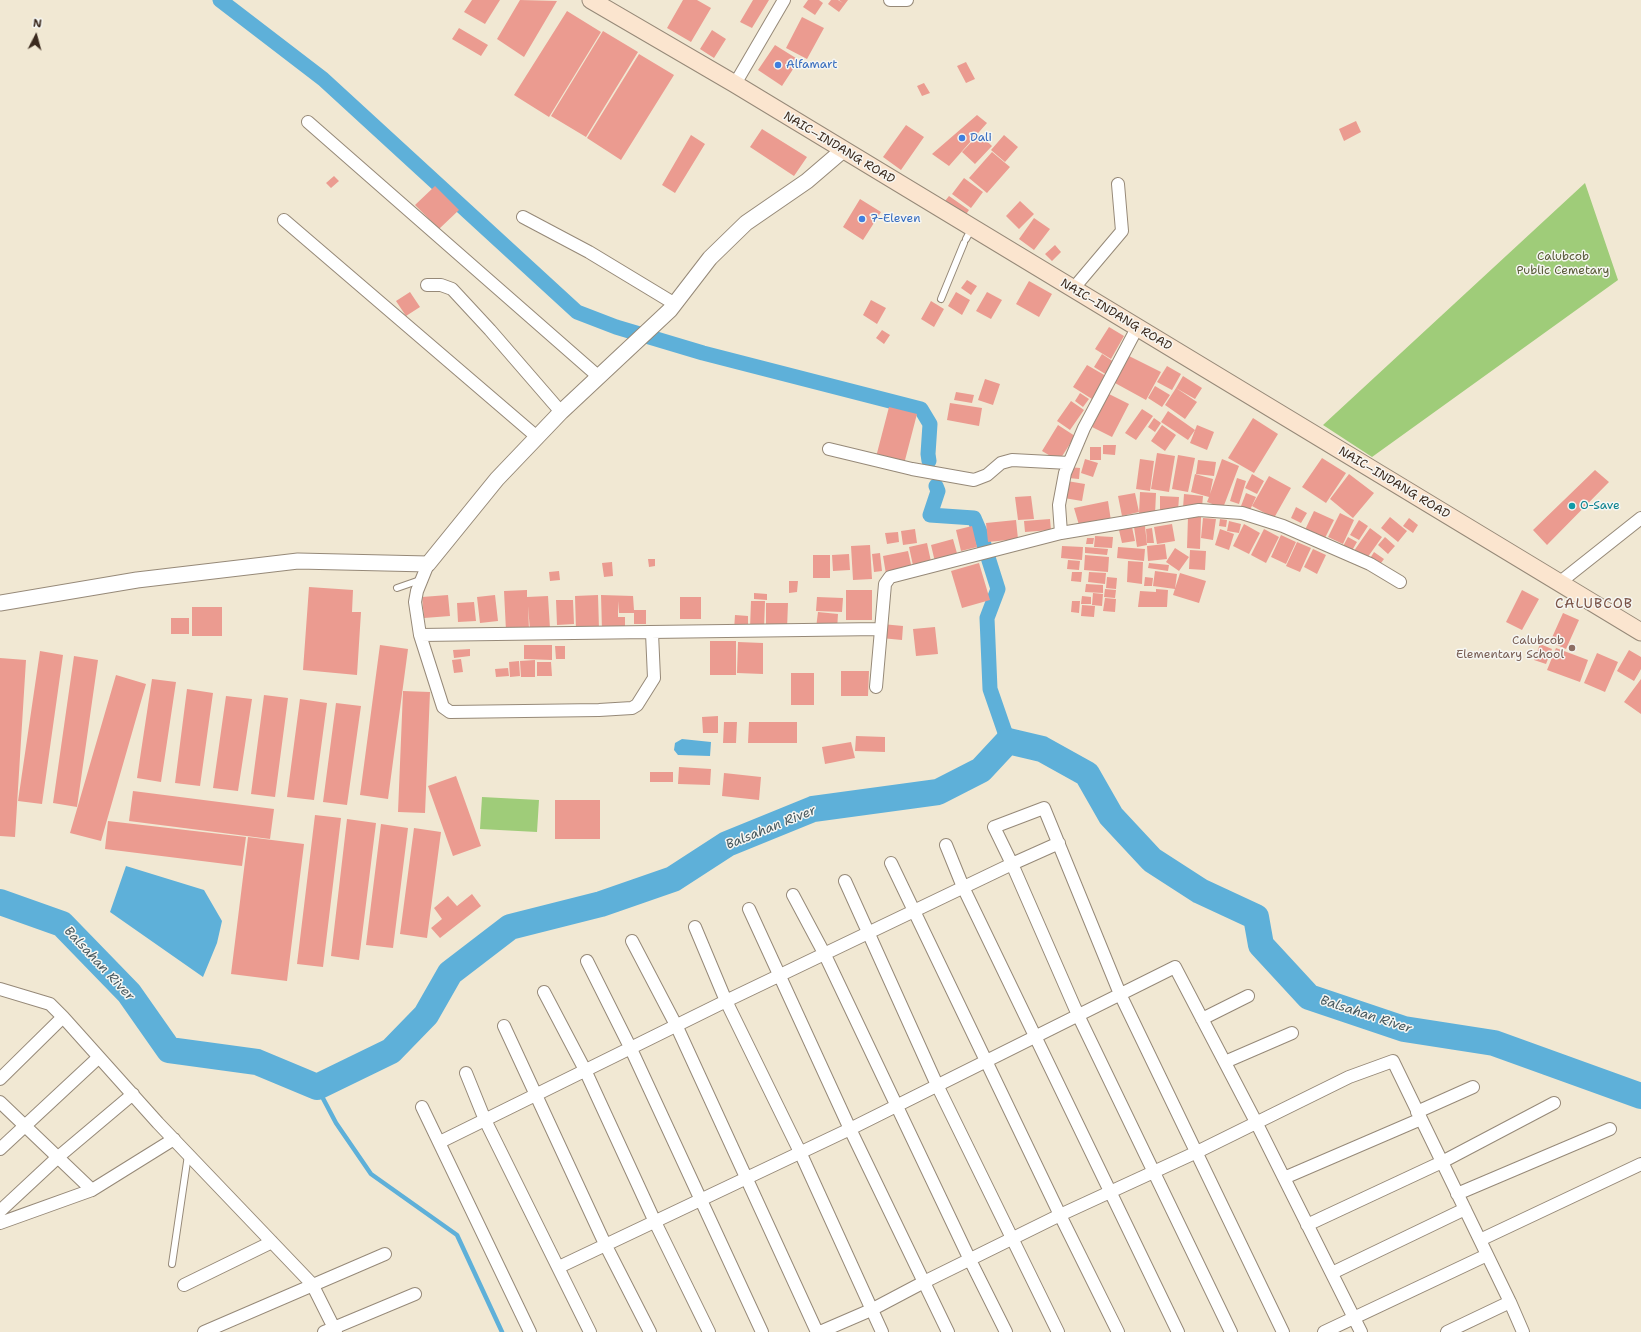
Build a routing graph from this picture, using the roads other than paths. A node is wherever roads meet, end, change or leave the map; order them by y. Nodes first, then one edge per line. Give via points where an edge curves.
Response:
1 (591, 0) edge
2 (784, 0) edge
3 (890, 0) edge
4 (907, 0) edge
5 (734, 84) junction
6 (308, 122) dead end
7 (842, 151) junction
8 (1118, 184) dead end
9 (523, 217) dead end
10 (284, 220) dead end
11 (967, 237) junction
12 (427, 285) dead end
13 (1073, 289) junction
14 (941, 299) dead end
15 (672, 307) junction
16 (1137, 328) junction
17 (599, 377) junction
18 (561, 412) junction
19 (537, 437) junction
20 (829, 449) dead end
21 (1069, 463) junction
22 (1641, 518) edge
23 (1061, 532) junction
24 (428, 564) junction
25 (420, 580) junction
26 (1400, 582) dead end
27 (1560, 583) junction
28 (397, 588) dead end
29 (0, 603) edge
30 (880, 629) junction
31 (1641, 632) edge
32 (652, 633) junction
33 (420, 635) junction
34 (876, 687) dead end
35 (1059, 843) junction
36 (946, 845) dead end
37 (891, 863) dead end
38 (1012, 864) junction
39 (845, 881) dead end
40 (963, 887) junction
41 (793, 896) dead end
42 (749, 909) dead end
43 (914, 912) junction
44 (695, 927) dead end
45 (868, 934) junction
46 (632, 941) dead end
47 (825, 955) junction
48 (587, 961) dead end
49 (779, 977) junction
50 (544, 992) dead end
51 (3, 993) edge
52 (1120, 994) junction
53 (1248, 996) dead end
54 (726, 1001) junction
55 (1078, 1015) junction
56 (63, 1017) junction
57 (1202, 1019) junction
58 (504, 1026) dead end
59 (677, 1027) junction
60 (1292, 1033) dead end
61 (1035, 1036) junction
62 (631, 1049) junction
63 (99, 1057) junction
64 (986, 1060) junction
65 (1224, 1062) junction
66 (585, 1070) junction
67 (466, 1072) dead end
68 (0, 1079) edge
69 (937, 1085) junction
70 (1473, 1087) dead end
71 (133, 1094) junction
72 (536, 1096) junction
73 (0, 1102) edge
74 (1554, 1103) dead end
75 (896, 1106) junction
76 (422, 1107) dead end
77 (1419, 1115) junction
78 (485, 1120) junction
79 (1256, 1122) junction
80 (25, 1127) junction
81 (850, 1129) junction
82 (1610, 1129) dead end
83 (174, 1139) junction
84 (440, 1142) junction
85 (0, 1149) edge
86 (800, 1152) junction
87 (1198, 1152) junction
88 (188, 1154) junction
89 (58, 1158) junction
90 (1442, 1162) junction
91 (1641, 1164) edge
92 (1154, 1171) junction
93 (1284, 1178) junction
94 (746, 1179) junction
95 (92, 1190) junction
96 (1110, 1192) junction
97 (1457, 1194) junction
98 (702, 1200) junction
99 (1464, 1209) junction
100 (0, 1211) edge
101 (1060, 1215) junction
102 (655, 1222) junction
103 (0, 1223) edge
104 (1308, 1225) junction
105 (1012, 1240) junction
106 (1480, 1240) junction
107 (272, 1242) junction
108 (605, 1244) junction
109 (385, 1254) dead end
110 (1487, 1255) junction
111 (970, 1260) junction
112 (172, 1264) dead end
113 (559, 1267) junction
114 (1332, 1273) junction
115 (924, 1282) junction
116 (312, 1284) junction
117 (184, 1285) dead end
118 (415, 1294) dead end
119 (1510, 1302) junction
120 (871, 1310) junction
121 (1354, 1318) junction
122 (331, 1331) edge
123 (204, 1332) edge
124 (530, 1332) edge
125 (590, 1332) edge
126 (650, 1332) edge
127 (709, 1332) edge
128 (762, 1332) edge
129 (818, 1332) edge
130 (882, 1332) edge
131 (948, 1332) edge
132 (1006, 1332) edge
133 (1058, 1332) edge
134 (1118, 1332) edge
135 (1178, 1332) edge
136 (1231, 1332) edge
137 (1283, 1332) edge
138 (1324, 1332) edge
139 (1361, 1332) edge
140 (1447, 1332) edge
141 (1524, 1332) edge

1 - 5 main road, NAIC–INDANG ROAD
2 - 5 street
3 - 4 street
5 - 7 main road, NAIC–INDANG ROAD
6 - 17 street
7 - 11 main road, NAIC–INDANG ROAD
7 - 15 street via 807,181 746,223 710,258
8 - 13 street via 1122,231
9 - 15 street via 589,252
10 - 19 street
11 - 13 main road, NAIC–INDANG ROAD
11 - 14 lane
12 - 18 street via 441,285 452,289
13 - 16 main road, NAIC–INDANG ROAD
15 - 17 street
16 - 21 street via 1084,428
16 - 27 main road, NAIC–INDANG ROAD
17 - 18 street
18 - 19 street
19 - 24 street via 498,479
20 - 21 street via 912,469 974,480 1012,460
21 - 23 street via 1059,505
22 - 27 street
23 - 26 street via 1199,510 1242,513 1291,530 1370,564
23 - 30 street via 890,577 885,584
24 - 25 street
24 - 29 street via 298,561 137,580
25 - 28 lane
25 - 33 street via 415,602
27 - 31 main road, NAIC–INDANG ROAD
30 - 32 street
30 - 34 street
32 - 33 street
32 - 33 street via 654,678 637,705 632,708 463,713 450,712 443,707
35 - 38 street
35 - 38 street via 1044,808 994,827
35 - 52 street
36 - 40 street
37 - 43 street
38 - 40 street
38 - 55 street
39 - 45 street
40 - 43 street
40 - 61 street
41 - 47 street
42 - 49 street
43 - 45 street
43 - 64 street
44 - 54 street
45 - 47 street
45 - 69 street
46 - 59 street
47 - 49 street
47 - 75 street
48 - 62 street
49 - 54 street
49 - 81 street
50 - 66 street
51 - 56 street via 50,1004
52 - 55 street
52 - 57 street via 1175,967
52 - 87 street
53 - 57 street
54 - 59 street
54 - 86 street
55 - 61 street
55 - 92 street
56 - 63 street
56 - 68 street
57 - 65 street
58 - 72 street
59 - 62 street
59 - 94 street
60 - 65 street
61 - 64 street
61 - 96 street
62 - 66 street
62 - 98 street
63 - 71 street
63 - 80 street
64 - 69 street
64 - 101 street
65 - 79 street
66 - 72 street
66 - 102 street
67 - 78 street
69 - 75 street
69 - 105 street
70 - 77 street
71 - 83 street
71 - 89 street
72 - 78 street
72 - 108 street
73 - 80 street
74 - 90 street
75 - 81 street
75 - 111 street
76 - 84 street
77 - 79 street via 1392,1061 1349,1078
77 - 90 street
77 - 93 street
78 - 84 street
78 - 113 street
79 - 87 street
79 - 93 street
80 - 85 street
80 - 89 street
81 - 86 street
81 - 115 street
82 - 97 street
83 - 88 street
83 - 95 street
84 - 124 street
86 - 94 street
86 - 120 street
87 - 92 street
87 - 137 street
88 - 107 street
88 - 112 lane
89 - 95 street
89 - 100 street
90 - 97 street
90 - 104 street
91 - 106 street
92 - 96 street
92 - 136 street
93 - 104 street
94 - 98 street
94 - 129 street
95 - 103 street
96 - 101 street
96 - 135 street
97 - 99 street
98 - 102 street
98 - 128 street
99 - 106 street
99 - 114 street
101 - 105 street
101 - 134 street
102 - 108 street
102 - 127 street
104 - 114 street
105 - 111 street
105 - 133 street
106 - 110 street
107 - 116 street
107 - 117 street
108 - 113 street
108 - 126 street
109 - 116 street
110 - 119 street
110 - 121 street
111 - 115 street
111 - 132 street
113 - 125 street
114 - 121 street
115 - 120 street
115 - 131 street
116 - 122 street
116 - 123 street
118 - 122 street
119 - 140 street
119 - 141 street
120 - 129 street
120 - 130 street
121 - 138 street
121 - 139 street

